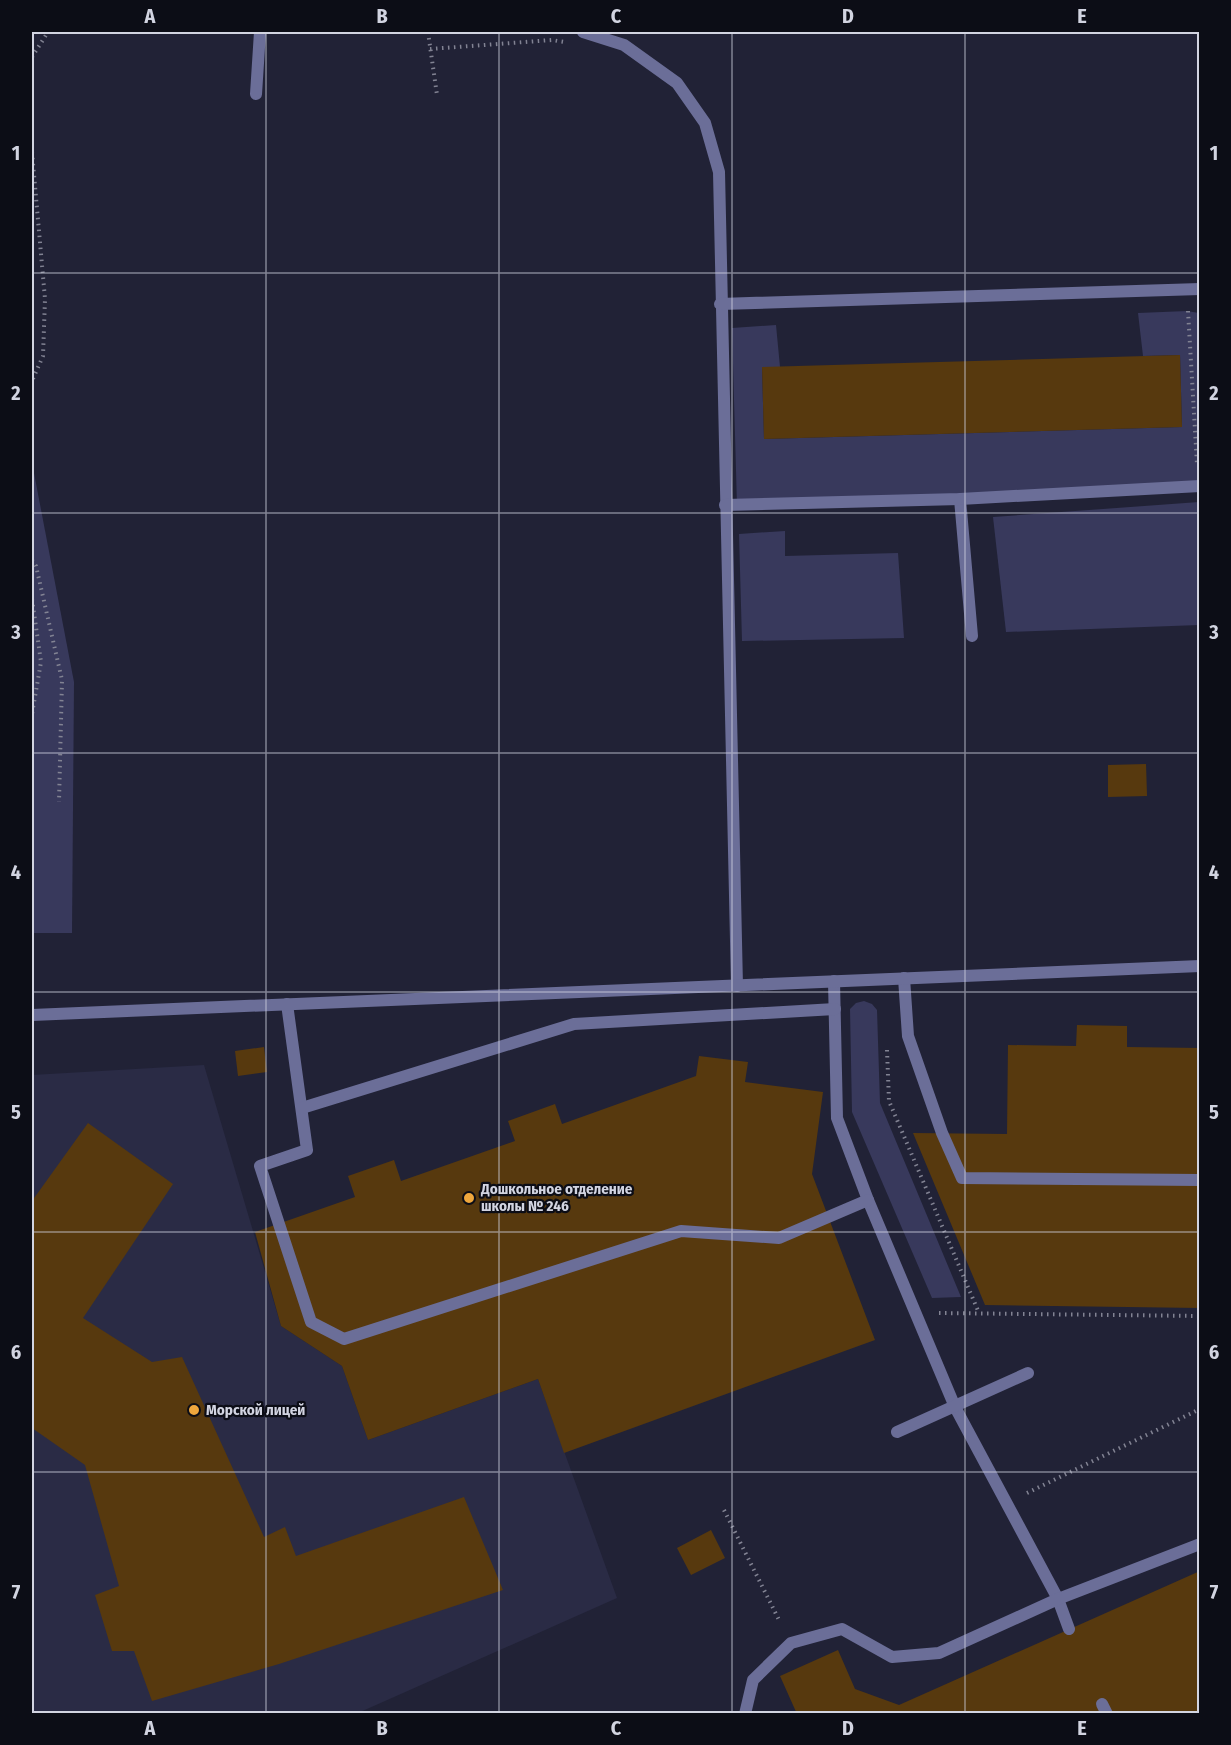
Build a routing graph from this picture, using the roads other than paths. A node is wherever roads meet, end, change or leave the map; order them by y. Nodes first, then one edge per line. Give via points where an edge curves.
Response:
1 (260, 32) edge
2 (583, 32) edge
3 (256, 93) dead end
4 (1200, 289) edge
5 (720, 304) junction
6 (1199, 486) edge
7 (960, 499) junction
8 (725, 505) junction
9 (972, 636) dead end
10 (1200, 966) edge
11 (904, 978) junction
12 (834, 981) junction
13 (737, 986) junction
14 (287, 1004) junction
15 (835, 1009) junction
16 (32, 1015) edge
17 (302, 1108) junction
18 (1200, 1180) edge
19 (868, 1200) junction
20 (1028, 1373) dead end
21 (955, 1407) junction
22 (897, 1432) dead end
23 (1200, 1544) edge
24 (1058, 1599) junction
25 (1070, 1629) dead end
26 (745, 1713) edge

1 - 3 lane
2 - 5 lane via 624,45 677,82 705,123 718,171
4 - 5 lane
5 - 8 lane
6 - 7 lane
7 - 8 lane
7 - 9 lane
8 - 13 lane
10 - 11 lane
11 - 12 lane
11 - 18 lane via 908,1036 962,1178
12 - 13 lane
12 - 15 lane
13 - 14 lane
14 - 16 lane
14 - 17 lane
15 - 17 lane via 574,1024
15 - 19 lane via 837,1118
17 - 19 lane via 307,1150 260,1166 311,1322 345,1339 681,1230 779,1238
19 - 21 lane
20 - 21 lane
21 - 22 lane
21 - 24 lane
23 - 24 lane
24 - 25 lane
24 - 26 lane via 939,1653 892,1657 842,1629 791,1642 753,1680

